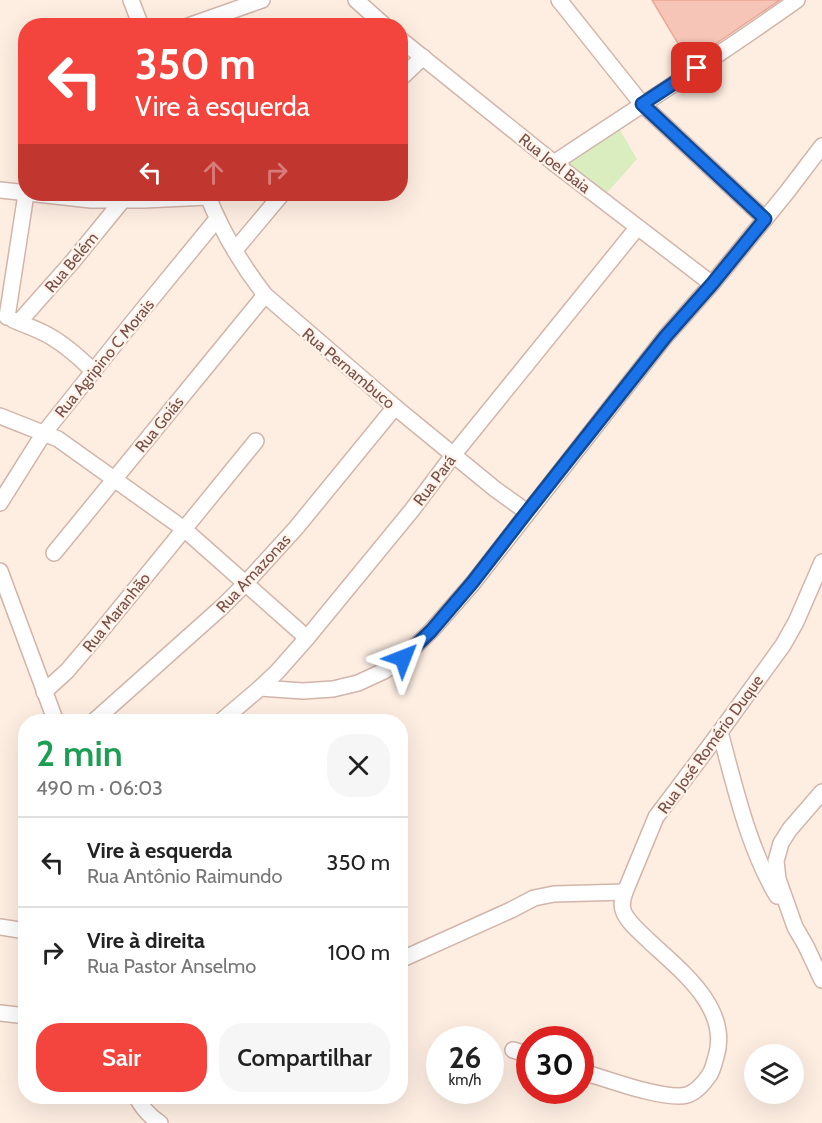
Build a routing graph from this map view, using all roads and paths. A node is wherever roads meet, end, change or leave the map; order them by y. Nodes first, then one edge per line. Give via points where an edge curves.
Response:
1 (131, 0) edge
2 (262, 0) edge
3 (356, 0) edge
4 (559, 0) edge
5 (797, 0) edge
6 (138, 18) edge
7 (211, 18) edge
8 (376, 18) edge
9 (408, 45) edge
10 (423, 57) junction
11 (408, 71) edge
12 (642, 104) junction
13 (822, 146) edge
14 (554, 164) junction
15 (0, 190) edge
16 (18, 193) edge
17 (25, 201) edge
18 (122, 201) edge
19 (210, 201) edge
20 (276, 201) edge
21 (217, 219) junction
22 (765, 219) junction
23 (636, 228) junction
24 (235, 250) junction
25 (712, 284) junction
26 (265, 295) junction
27 (9, 318) edge
28 (93, 371) junction
29 (395, 407) junction
30 (0, 416) edge
31 (44, 433) junction
32 (256, 441) dead end
33 (454, 454) junction
34 (114, 478) junction
35 (0, 503) edge
36 (527, 512) junction
37 (184, 529) junction
38 (54, 552) dead end
39 (822, 562) edge
40 (0, 571) edge
41 (245, 585) junction
42 (307, 638) junction
43 (260, 688) junction
44 (44, 692) junction
45 (53, 714) edge
46 (102, 714) edge
47 (229, 714) edge
48 (720, 732) junction
49 (822, 792) edge
50 (625, 892) junction
51 (0, 927) edge
52 (795, 927) junction
53 (18, 930) edge
54 (408, 956) edge
55 (822, 980) edge
56 (0, 1013) edge
57 (18, 1015) edge
58 (513, 1050) dead end
59 (516, 1051) edge
60 (594, 1075) edge
61 (140, 1104) edge
62 (155, 1120) edge

1 - 6 street
2 - 7 street
3 - 8 street
4 - 12 street
5 - 12 street
9 - 10 street, Rua Joel Baia
10 - 11 street
10 - 14 street, Rua Joel Baia
12 - 14 street
12 - 22 street
13 - 22 street
14 - 23 street, Rua Joel Baia
15 - 16 street
17 - 27 street
18 - 27 street, Rua Belém via 73,261
19 - 21 street, Rua Pernambuco
20 - 24 street
21 - 24 street, Rua Pernambuco
21 - 28 street, Rua Agripino C Morais
22 - 25 street
23 - 25 street, Rua Joel Baia
23 - 33 street, Rua Pará
24 - 26 street, Rua Pernambuco
25 - 36 street
26 - 29 street, Rua Pernambuco
26 - 34 street, Rua Goiás
27 - 28 street via 61,343
28 - 31 street, Rua Agripino C Morais
29 - 33 street, Rua Pernambuco
29 - 41 street, Rua Amazonas
30 - 31 street
31 - 34 street via 64,442
31 - 35 street, Rua Agripino C Morais
32 - 37 street, Rua Maranhão
33 - 36 street, Rua Pernambuco
33 - 42 street, Rua Pará
34 - 37 street
34 - 38 street, Rua Goiás
36 - 43 street via 445,615 394,665 358,683 333,689
37 - 41 street
37 - 44 street, Rua Maranhão via 95,639
39 - 48 street, Rua José Romério Duque via 783,645
40 - 44 street
41 - 42 street
41 - 46 street, Rua Amazonas
42 - 43 street, Rua Pará
43 - 47 street, Rua Pará
44 - 45 street
48 - 50 street, Rua José Romério Duque via 656,817
48 - 52 street via 759,860
49 - 52 street via 790,829 777,852 778,879
50 - 54 street via 534,898
50 - 60 street via 624,913 701,993 714,1015 719,1047 704,1082 685,1096 651,1092
51 - 53 street
52 - 55 street
56 - 57 street
58 - 59 street
61 - 62 street

